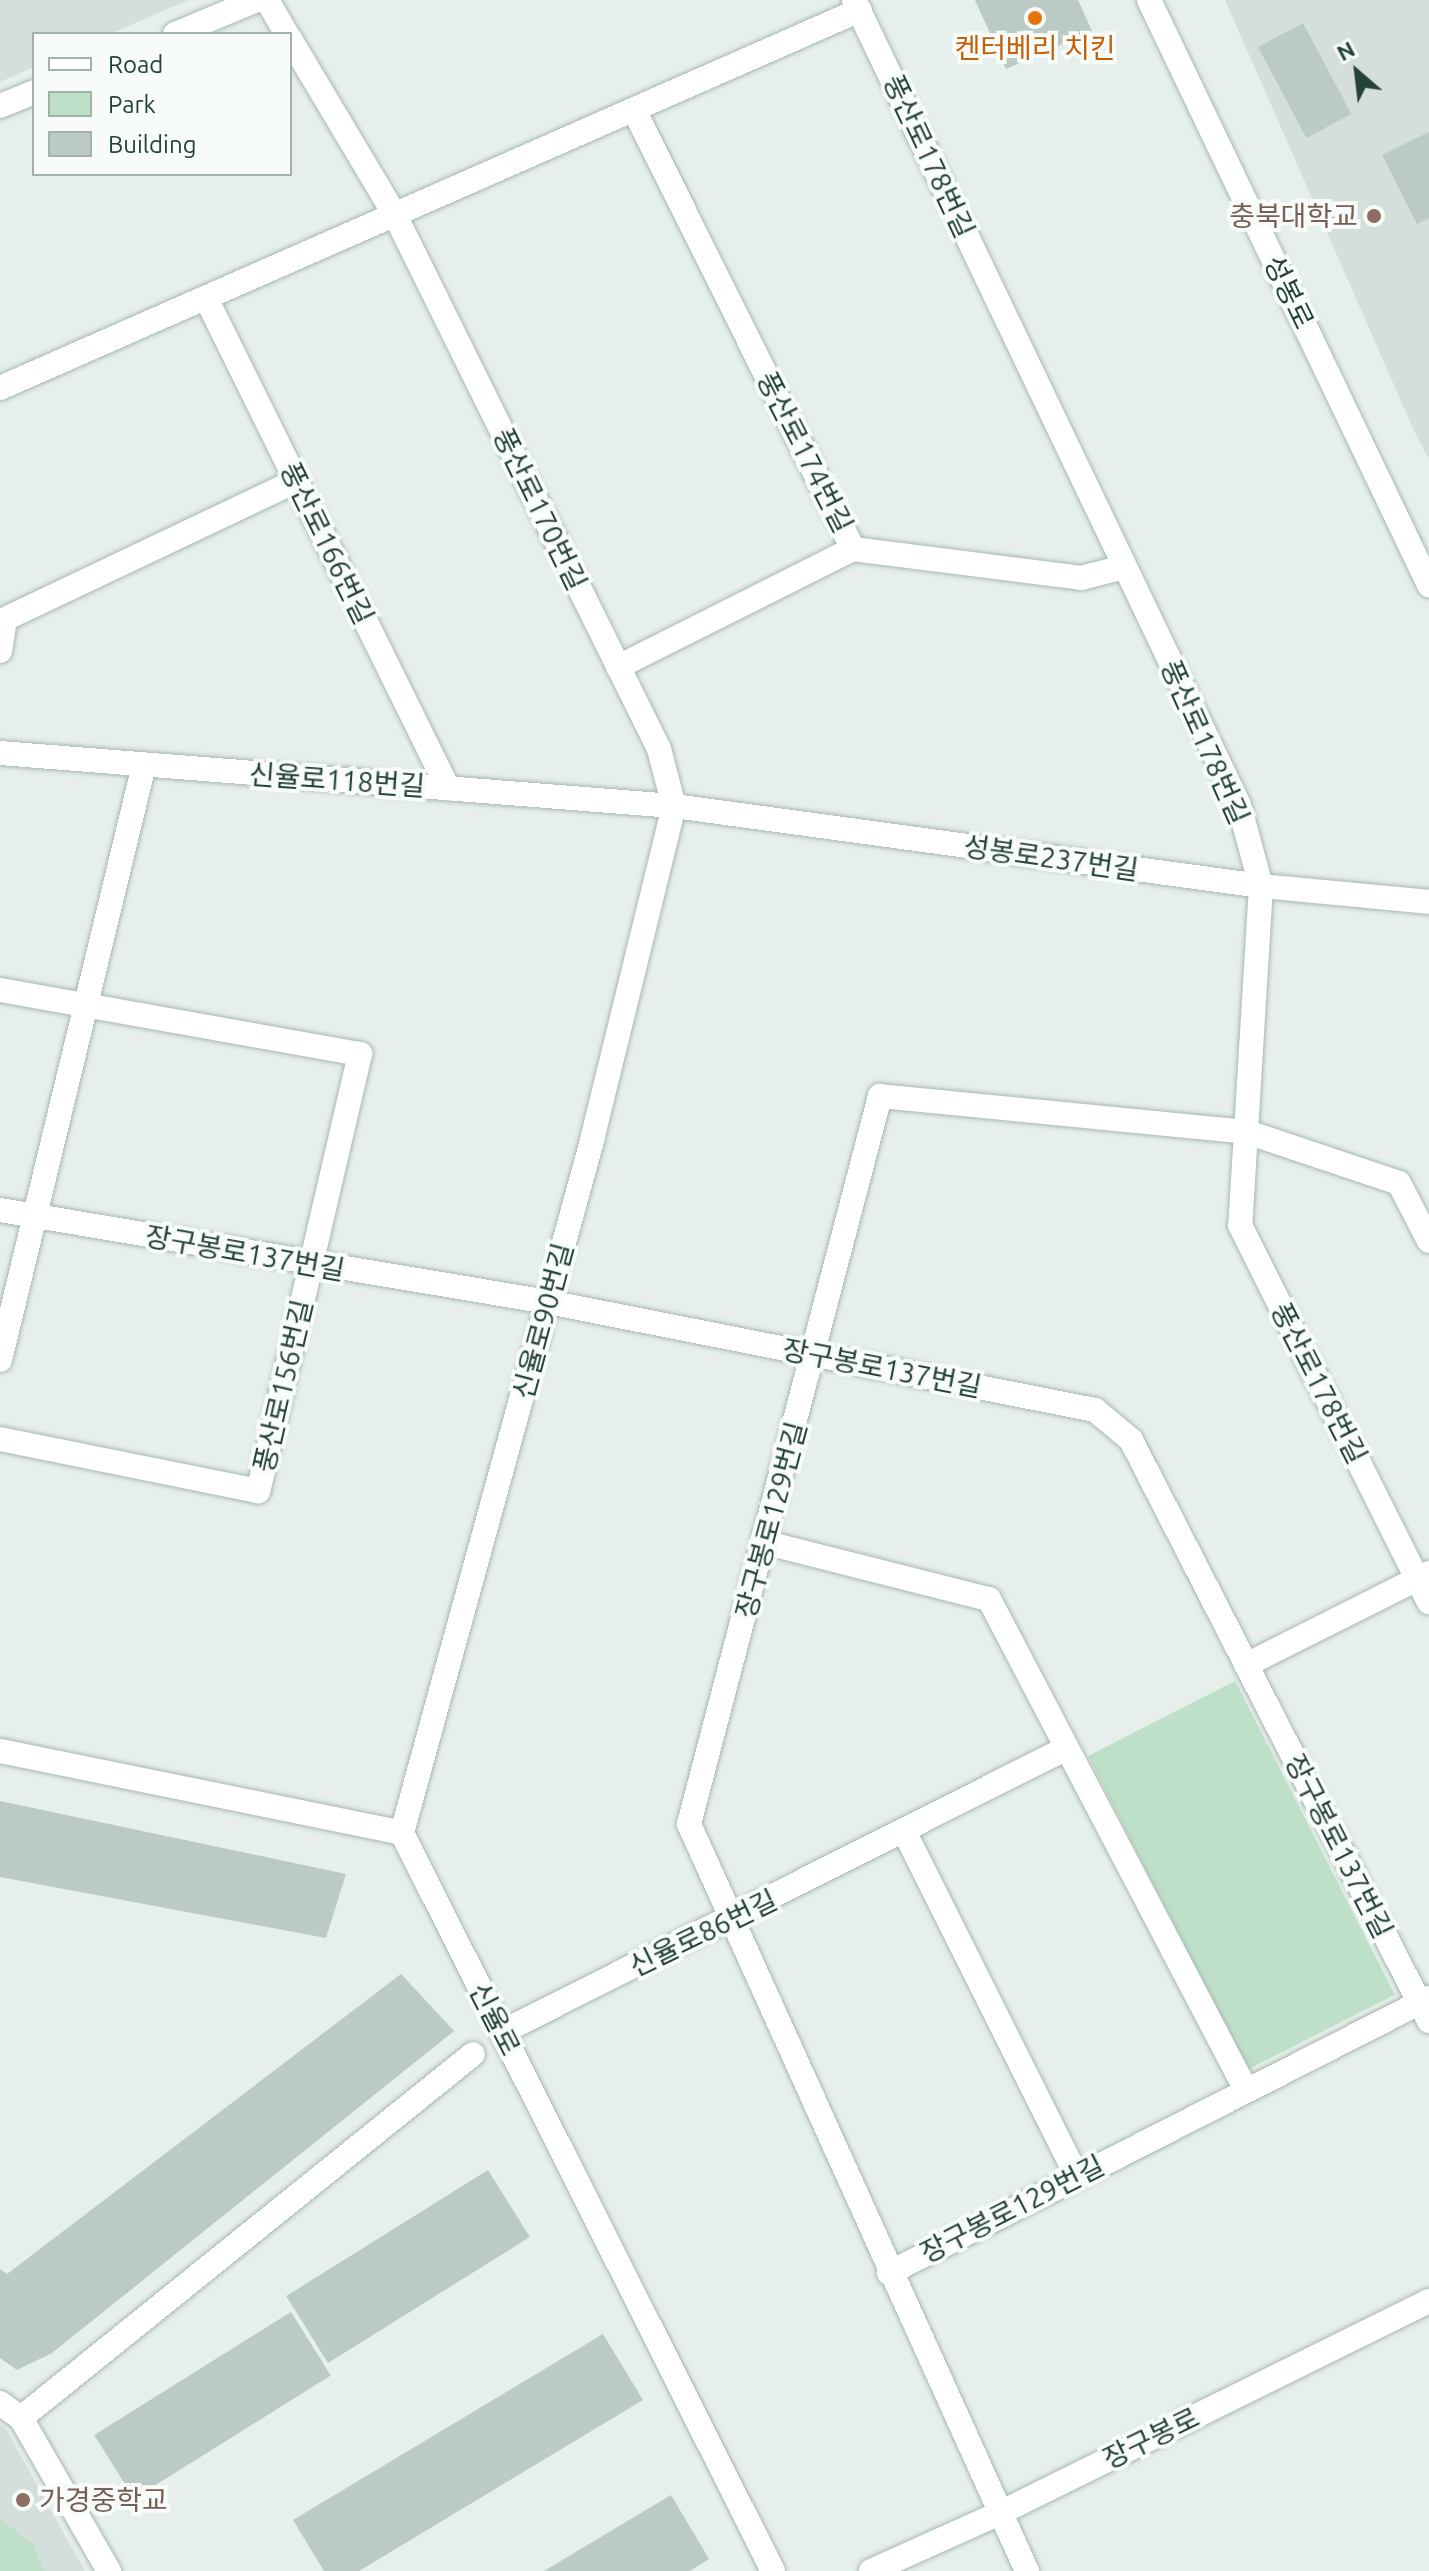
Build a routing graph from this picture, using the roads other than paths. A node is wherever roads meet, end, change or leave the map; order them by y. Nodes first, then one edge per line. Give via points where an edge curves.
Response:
1 (257, 0) edge
2 (267, 0) edge
3 (1149, 0) edge
4 (857, 5) edge
5 (180, 32) edge
6 (287, 32) edge
7 (292, 41) edge
8 (32, 93) edge
9 (0, 106) edge
10 (634, 110) junction
11 (395, 215) junction
12 (206, 298) junction
13 (0, 388) edge
14 (296, 481) junction
15 (853, 549) junction
16 (1124, 567) junction
17 (1429, 585) edge
18 (0, 651) edge
19 (618, 667) junction
20 (0, 753) edge
21 (144, 765) junction
22 (448, 788) junction
23 (674, 806) junction
24 (1261, 886) junction
25 (1429, 902) edge
26 (0, 990) edge
27 (86, 1005) junction
28 (1247, 1132) junction
29 (0, 1210) edge
30 (35, 1216) junction
31 (1429, 1241) edge
32 (311, 1265) junction
33 (548, 1302) junction
34 (813, 1354) junction
35 (0, 1360) edge
36 (0, 1439) edge
37 (767, 1543) junction
38 (1423, 1576) edge
39 (1429, 1602) edge
40 (1246, 1665) junction
41 (1067, 1748) junction
42 (0, 1751) edge
43 (904, 1831) junction
44 (402, 1833) junction
45 (736, 1917) junction
46 (1426, 2007) edge
47 (502, 2032) junction
48 (473, 2054) dead end
49 (1246, 2090) junction
50 (1136, 2145) joint
51 (1076, 2175) junction
52 (889, 2273) junction
53 (1429, 2301) edge
54 (0, 2403) edge
55 (21, 2418) junction
56 (998, 2514) junction
57 (109, 2571) edge
58 (773, 2571) edge
59 (871, 2571) edge
60 (1027, 2571) edge

1 - 5 street
2 - 6 street, 풍산로170번길
3 - 17 street, 성봉로
4 - 10 street
4 - 16 street, 풍산로178번길
7 - 11 street, 풍산로170번길
8 - 9 street
10 - 11 street
10 - 15 street, 풍산로174번길
11 - 12 street
11 - 19 street, 풍산로170번길
12 - 13 street
12 - 14 street, 풍산로166번길
14 - 18 street via 5,619
14 - 22 street, 풍산로166번길
15 - 16 street, 풍산로174번길 via 1081,578
15 - 19 street
16 - 24 street, 풍산로178번길 via 1239,805
19 - 23 street, 풍산로170번길 via 659,749
20 - 21 street, 신율로118번길
21 - 22 street, 신율로118번길
21 - 27 street
22 - 23 street, 신율로118번길
23 - 24 street, 성봉로237번길
23 - 33 street, 신율로90번길
24 - 25 street, 성봉로237번길
24 - 28 street, 풍산로178번길
26 - 27 street, 풍산로156번길
27 - 30 street
27 - 32 street, 풍산로156번길 via 360,1054
28 - 31 street via 1399,1183
28 - 34 street, 장구봉로129번길 via 880,1096
28 - 38 street, 풍산로178번길 via 1240,1225
29 - 30 street, 장구봉로137번길
30 - 32 street, 장구봉로137번길
30 - 35 street
32 - 33 street, 장구봉로137번길
32 - 36 street, 풍산로156번길 via 258,1491
33 - 34 street, 장구봉로137번길
33 - 44 street, 신율로90번길
34 - 37 street, 장구봉로129번길
34 - 40 street, 장구봉로137번길 via 1095,1410 1131,1440
37 - 41 street via 989,1599
37 - 45 street, 장구봉로129번길 via 689,1824
38 - 39 street, 풍산로178번길
38 - 40 street
40 - 46 street, 장구봉로137번길
41 - 43 street, 신율로86번길
41 - 49 street
42 - 44 street
43 - 45 street, 신율로86번길
43 - 51 street
44 - 47 street, 신율로
45 - 47 street, 신율로86번길
45 - 52 street, 장구봉로129번길
46 - 49 street, 장구봉로137번길
47 - 58 street, 신율로
48 - 55 street
49 - 50 street, 장구봉로137번길
50 - 51 street, 장구봉로129번길
51 - 52 street, 장구봉로129번길
52 - 56 street, 장구봉로129번길
53 - 56 street, 장구봉로
54 - 55 street
55 - 57 street
56 - 59 street, 장구봉로
56 - 60 street, 장구봉로129번길

